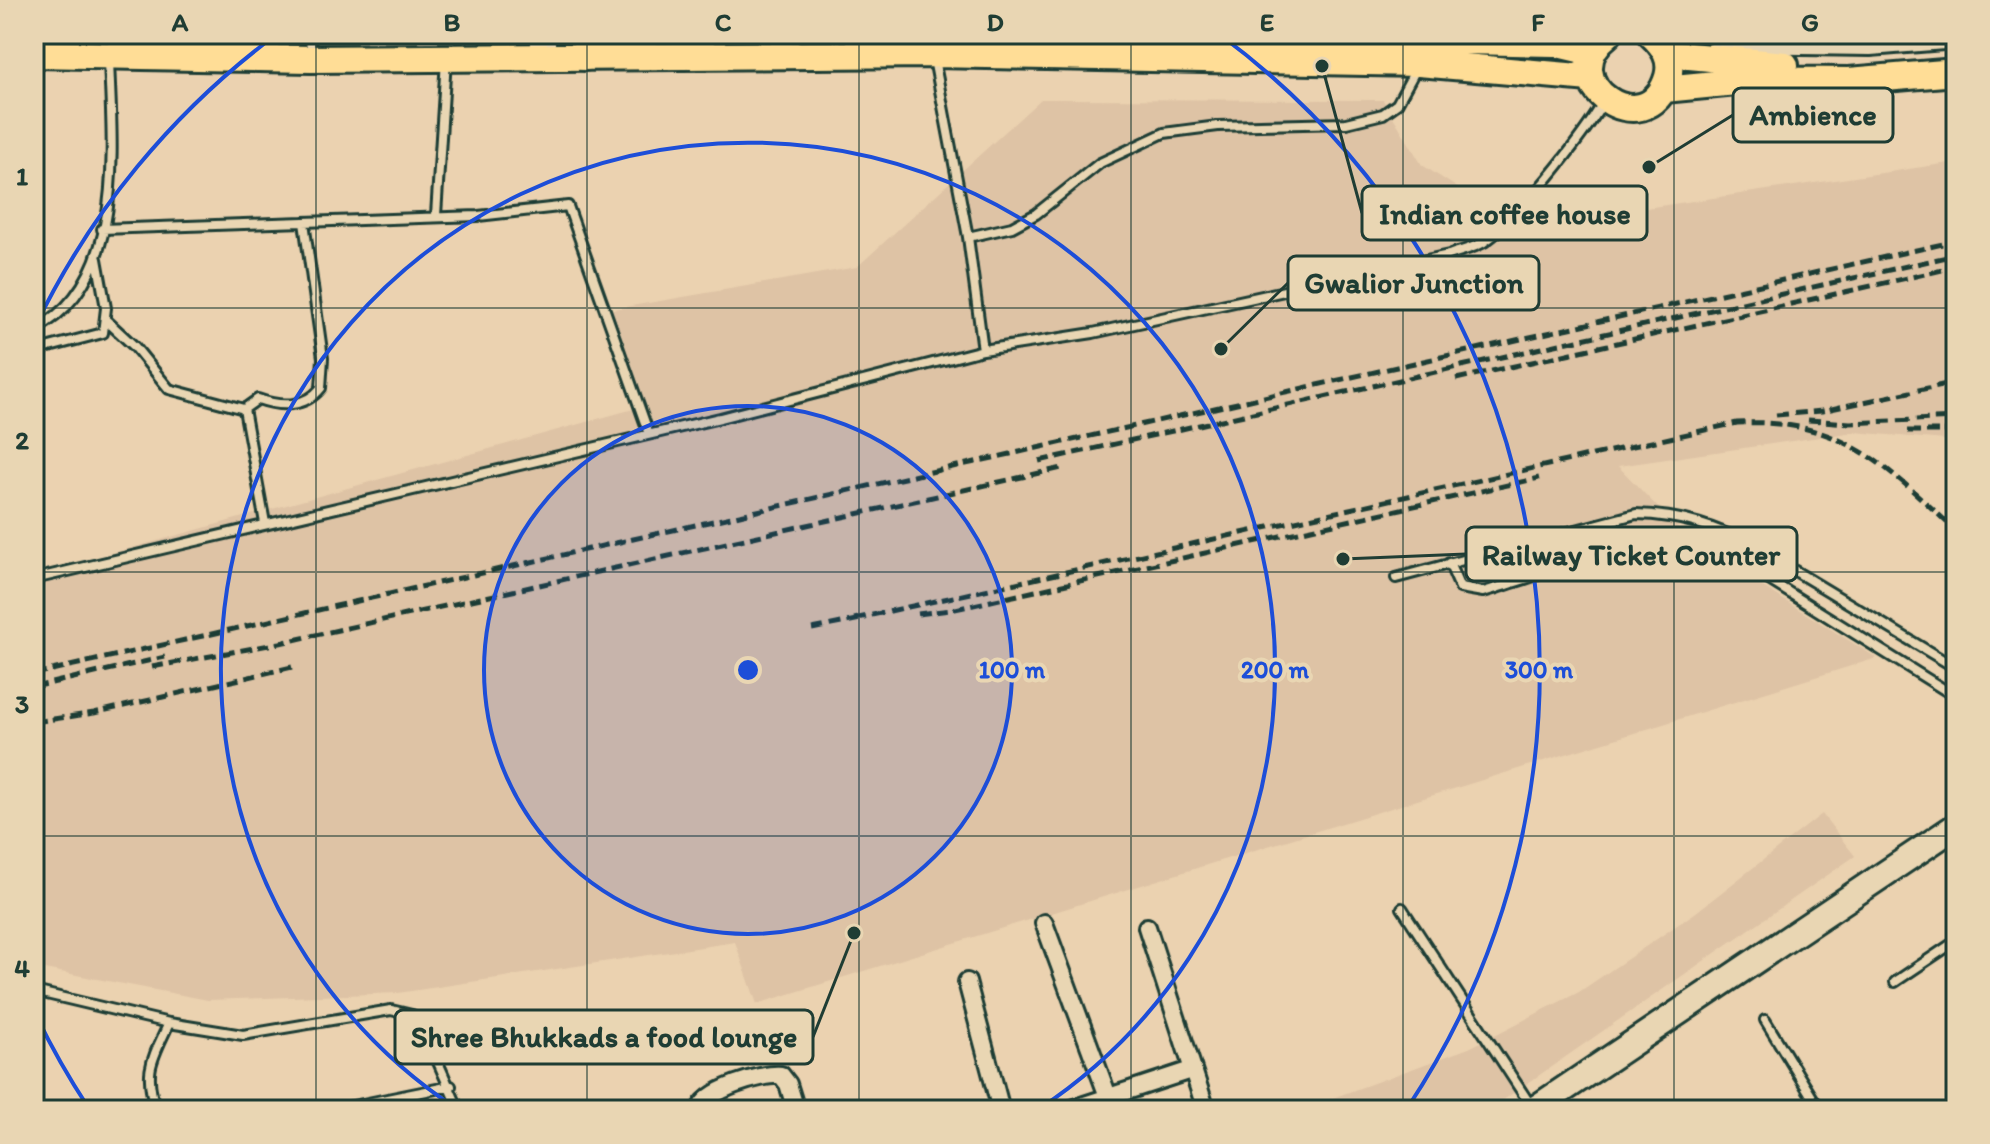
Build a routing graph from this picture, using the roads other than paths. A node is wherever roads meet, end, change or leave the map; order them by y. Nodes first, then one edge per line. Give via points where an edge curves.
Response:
1 (1141, 34) edge
2 (1244, 35) edge
3 (1956, 38) edge
4 (1663, 42) edge
5 (1600, 43) edge
6 (1717, 45) edge
7 (311, 46) edge
8 (543, 46) edge
9 (585, 46) edge
10 (34, 54) edge
11 (933, 54) junction
12 (109, 56) junction
13 (1956, 56) edge
14 (447, 58) junction
15 (1419, 63) junction
16 (1956, 72) edge
17 (1598, 89) junction
18 (1664, 89) junction
19 (436, 215) junction
20 (304, 222) junction
21 (102, 229) junction
22 (968, 237) junction
23 (97, 258) junction
24 (107, 321) junction
25 (34, 330) edge
26 (983, 350) junction
27 (34, 351) edge
28 (244, 409) junction
29 (649, 434) junction
30 (265, 523) junction
31 (1449, 563) junction
32 (1396, 578) dead end
33 (34, 579) edge
34 (1956, 668) edge
35 (1956, 697) edge
36 (1956, 826) edge
37 (1402, 908) dead end
38 (1044, 923) dead end
39 (1147, 927) dead end
40 (1956, 941) edge
41 (967, 982) dead end
42 (1895, 982) dead end
43 (34, 991) edge
44 (1765, 1020) dead end
45 (169, 1023) junction
46 (1191, 1070) junction
47 (451, 1086) junction
48 (1111, 1104) edge
49 (156, 1110) edge
50 (333, 1110) edge
51 (459, 1110) edge
52 (700, 1110) edge
53 (796, 1110) edge
54 (1001, 1110) edge
55 (1069, 1110) edge
56 (1206, 1110) edge
57 (1533, 1110) edge
58 (1820, 1110) edge

1 - 2 main road
2 - 5 main road
3 - 6 street via 1870,45
4 - 6 main road
4 - 18 main road via 1670,71
5 - 17 main road
6 - 13 main road via 1789,66
7 - 12 main road
7 - 14 main road
8 - 9 main road
8 - 14 main road
9 - 11 main road
10 - 12 main road
11 - 15 main road
11 - 22 lane
12 - 21 lane via 113,176
14 - 19 lane
15 - 17 main road
15 - 22 lane via 1397,104 1383,114 1346,123 1218,126 1164,133 1100,163 1012,227
16 - 18 main road
17 - 18 main road via 1630,108 1655,99
17 - 26 lane via 1564,158 1484,242 1369,276 1093,333
19 - 20 lane
19 - 29 lane via 568,206
20 - 21 lane
20 - 28 lane via 323,358 321,388 307,400 278,406 258,399
21 - 23 lane
22 - 26 lane
23 - 24 lane
23 - 25 lane via 68,307
24 - 27 lane via 97,337
24 - 28 lane via 169,389
26 - 29 lane
28 - 30 lane
29 - 30 lane
30 - 33 lane
31 - 32 lane
31 - 34 lane via 1636,514 1672,515 1757,548
31 - 35 lane via 1460,588 1483,592 1621,552 1676,547 1720,554
36 - 57 main road
37 - 57 lane
38 - 48 street
39 - 46 street
40 - 42 lane
41 - 54 street
43 - 45 lane
44 - 58 lane
45 - 47 lane via 243,1035 391,1010 412,1015 423,1028
45 - 49 lane via 148,1068
46 - 48 street
46 - 56 street
47 - 50 lane
47 - 51 lane
48 - 55 street
52 - 53 street via 713,1094 768,1074 781,1075

